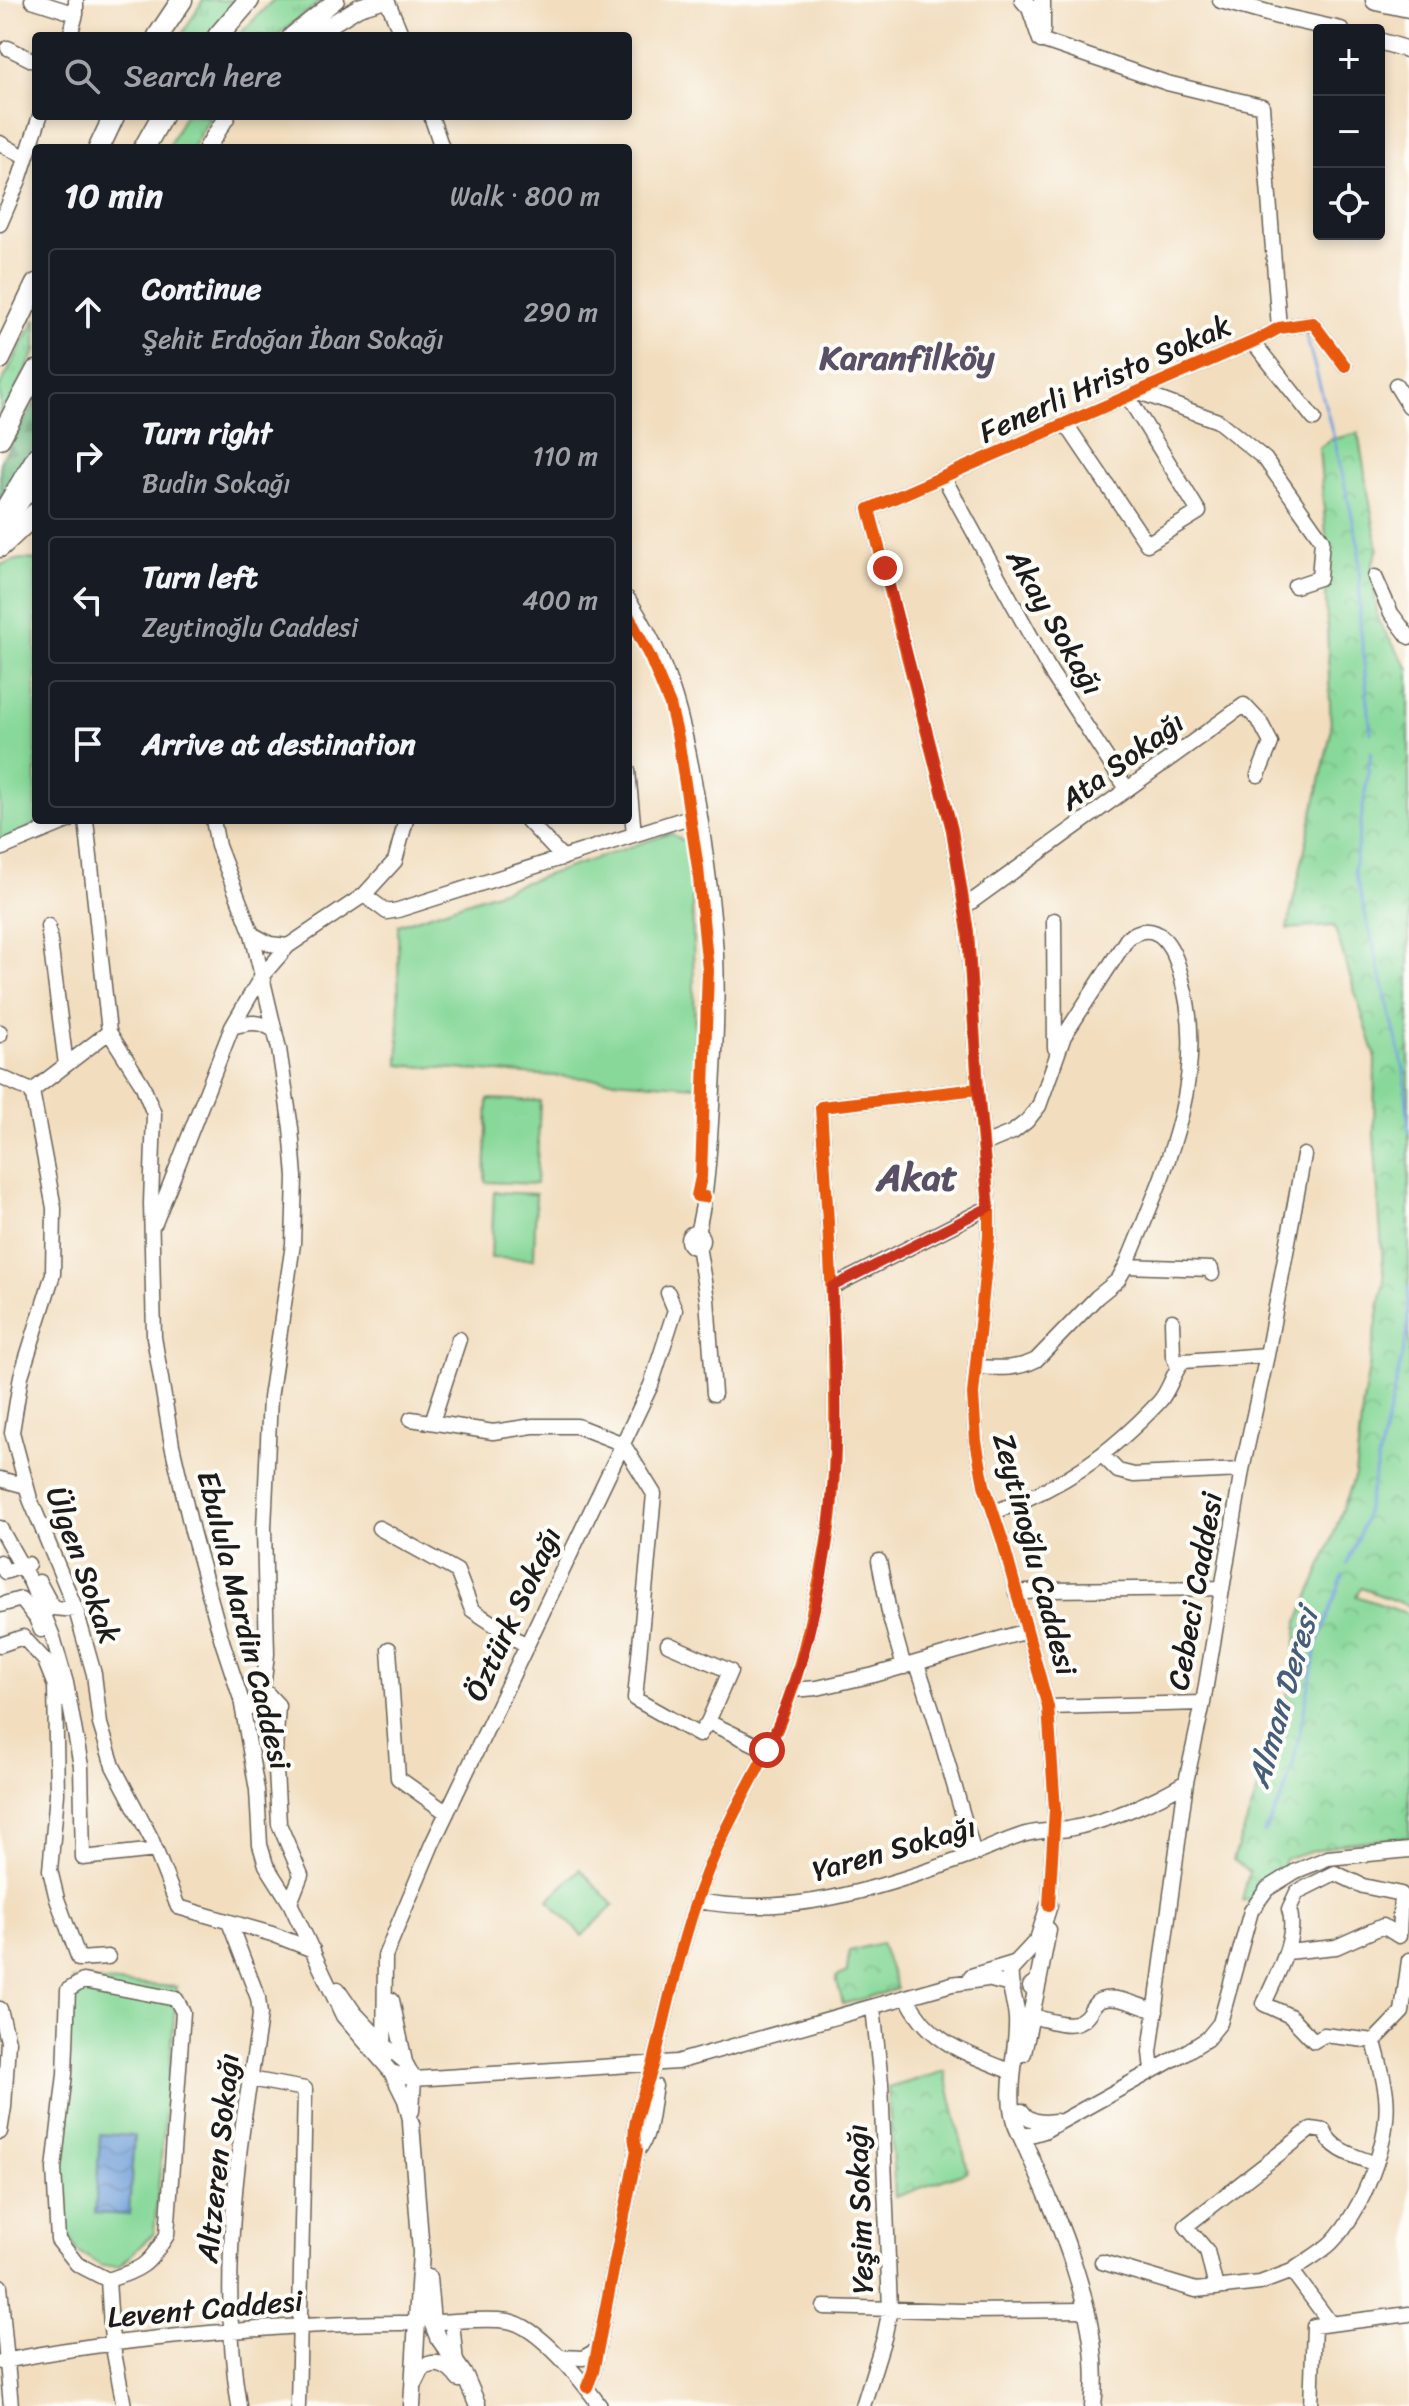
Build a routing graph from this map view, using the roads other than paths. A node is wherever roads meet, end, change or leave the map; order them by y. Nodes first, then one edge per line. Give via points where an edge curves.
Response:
1 (32, 0) edge
2 (182, 0) edge
3 (249, 0) edge
4 (336, 0) edge
5 (380, 0) edge
6 (1221, 0) edge
7 (1376, 0) edge
8 (1400, 0) edge
9 (1035, 2) edge
10 (1409, 5) edge
11 (76, 7) edge
12 (1314, 24) edge
13 (71, 32) edge
14 (161, 32) edge
15 (221, 32) edge
16 (296, 32) edge
17 (318, 32) edge
18 (400, 32) edge
19 (1041, 40) joint
20 (1385, 43) edge
21 (8, 48) dead end
22 (1409, 50) edge
23 (32, 60) edge
24 (39, 120) edge
25 (112, 120) edge
26 (160, 120) edge
27 (173, 120) edge
28 (224, 120) edge
29 (432, 120) edge
30 (0, 143) edge
31 (101, 144) edge
32 (146, 144) edge
33 (161, 144) edge
34 (210, 144) edge
35 (441, 144) edge
36 (26, 158) junction
37 (0, 224) edge
38 (32, 292) edge
39 (1279, 328) junction
40 (1253, 342) junction
41 (0, 359) edge
42 (1345, 366) dead end
43 (32, 378) edge
44 (1396, 385) dead end
45 (1134, 394) junction
46 (1409, 406) edge
47 (1314, 419) dead end
48 (1066, 424) junction
49 (0, 438) edge
50 (32, 462) edge
51 (944, 478) junction
52 (32, 486) edge
53 (869, 509) joint
54 (0, 514) edge
55 (32, 517) edge
56 (0, 532) edge
57 (0, 547) edge
58 (1375, 577) dead end
59 (1295, 586) dead end
60 (632, 606) edge
61 (1409, 637) edge
62 (1258, 775) dead end
63 (1127, 789) junction
64 (632, 813) edge
65 (699, 814) junction
66 (60, 824) edge
67 (86, 824) edge
68 (214, 824) edge
69 (405, 824) edge
70 (531, 824) edge
71 (634, 834) junction
72 (0, 849) edge
73 (563, 858) junction
74 (364, 895) junction
75 (964, 907) junction
76 (1054, 920) dead end
77 (48, 926) dead end
78 (252, 934) junction
79 (288, 946) junction
80 (261, 977) junction
81 (232, 1027) junction
82 (275, 1031) junction
83 (109, 1032) junction
84 (1055, 1056) junction
85 (66, 1065) junction
86 (0, 1077) edge
87 (978, 1089) junction
88 (32, 1091) junction
89 (984, 1144) junction
90 (1304, 1155) dead end
91 (989, 1207) junction
92 (152, 1231) junction
93 (1126, 1266) junction
94 (1212, 1274) dead end
95 (832, 1287) junction
96 (668, 1293) dead end
97 (1172, 1321) dead end
98 (459, 1339) dead end
99 (1267, 1355) junction
100 (1178, 1366) junction
101 (976, 1367) junction
102 (714, 1394) dead end
103 (411, 1419) dead end
104 (432, 1422) junction
105 (623, 1444) junction
106 (1103, 1456) junction
107 (1242, 1470) junction
108 (0, 1479) edge
109 (26, 1486) junction
110 (994, 1512) junction
111 (0, 1528) edge
112 (379, 1528) dead end
113 (5, 1557) edge
114 (879, 1561) dead end
115 (22, 1567) junction
116 (1222, 1588) junction
117 (1016, 1593) junction
118 (0, 1605) edge
119 (76, 1610) junction
120 (1027, 1631) junction
121 (668, 1644) dead end
122 (0, 1645) edge
123 (527, 1646) junction
124 (389, 1649) dead end
125 (45, 1661) junction
126 (910, 1665) junction
127 (61, 1677) junction
128 (263, 1689) junction
129 (792, 1690) junction
130 (1203, 1703) junction
131 (1048, 1707) junction
132 (55, 1710) junction
133 (244, 1713) junction
134 (708, 1722) junction
135 (767, 1750) junction
136 (1186, 1782) junction
137 (447, 1813) junction
138 (1055, 1830) junction
139 (156, 1850) junction
140 (1409, 1850) edge
141 (974, 1854) junction
142 (698, 1901) junction
143 (290, 1903) junction
144 (1049, 1905) junction
145 (229, 1922) junction
146 (1399, 1936) junction
147 (1287, 1952) junction
148 (316, 1956) junction
149 (385, 1956) junction
150 (108, 1957) dead end
151 (1409, 1958) edge
152 (1016, 1962) junction
153 (1038, 1980) junction
154 (952, 1984) junction
155 (1010, 1986) junction
156 (907, 1998) junction
157 (385, 2005) junction
158 (873, 2007) junction
159 (0, 2009) edge
160 (1156, 2011) junction
161 (1031, 2016) junction
162 (362, 2020) junction
163 (1152, 2039) junction
164 (1374, 2041) junction
165 (386, 2046) junction
166 (1181, 2055) junction
167 (3, 2062) edge
168 (405, 2062) junction
169 (653, 2065) junction
170 (387, 2068) junction
171 (1152, 2070) junction
172 (1012, 2072) junction
173 (250, 2079) junction
174 (414, 2079) junction
175 (1022, 2111) junction
176 (1060, 2121) junction
177 (411, 2123) junction
178 (1044, 2131) junction
179 (0, 2132) edge
180 (1022, 2134) junction
181 (1032, 2163) junction
182 (1375, 2164) junction
183 (1102, 2262) dead end
184 (1292, 2271) junction
185 (108, 2280) junction
186 (0, 2286) edge
187 (1216, 2288) junction
188 (824, 2307) dead end
189 (890, 2309) junction
190 (1087, 2310) junction
191 (1409, 2314) edge
192 (452, 2322) junction
193 (424, 2323) junction
194 (1331, 2324) junction
195 (300, 2326) junction
196 (231, 2331) junction
197 (112, 2342) junction
198 (597, 2350) junction
199 (560, 2357) junction
200 (3, 2362) edge
201 (456, 2363) junction
202 (587, 2387) junction
203 (413, 2389) junction
204 (478, 2405) edge
205 (11, 2406) edge
206 (124, 2406) edge
207 (239, 2406) edge
208 (298, 2406) edge
209 (412, 2406) edge
210 (600, 2406) edge
211 (863, 2406) edge
212 (1093, 2406) edge
213 (1311, 2406) edge

1 - 11 street
2 - 14 highway
3 - 15 highway
4 - 16 main road
5 - 17 main road
5 - 18 street
6 - 12 main road
7 - 10 highway
8 - 10 highway
9 - 19 main road
11 - 13 street
19 - 39 street via 1167,83 1262,106
20 - 22 main road
21 - 23 street
24 - 36 street
25 - 31 highway
26 - 32 highway
27 - 33 highway
28 - 34 main road
29 - 35 street
30 - 36 street
36 - 37 street
38 - 41 highway
39 - 40 street, Fenerli Hristo Sokak
39 - 42 street, Fenerli Hristo Sokak via 1313,323
40 - 45 street, Fenerli Hristo Sokak
40 - 47 street
43 - 49 highway
44 - 46 street
45 - 48 street, Fenerli Hristo Sokak
45 - 48 street via 1199,512 1147,544
45 - 59 street via 1218,421 1265,459 1322,540 1319,578
48 - 51 street, Fenerli Hristo Sokak
50 - 54 main road
51 - 53 street, Fenerli Hristo Sokak
51 - 63 street, Akay Sokağı via 1050,671
52 - 56 main road
53 - 75 street, Zeytinoğlu Caddesi via 952,830
55 - 57 highway
58 - 61 street
60 - 65 street via 653,640 678,705
62 - 63 street, Ata Sokağı via 1271,743 1244,705
63 - 75 street, Ata Sokağı
64 - 71 street
65 - 71 street
65 - 102 street via 716,954 708,1182 698,1240
66 - 72 street
67 - 83 street, Ebulula Mardin Caddesi
68 - 78 street
69 - 74 street via 395,861
70 - 73 street
71 - 73 street
73 - 74 street via 387,912
74 - 79 street
75 - 87 street, Zeytinoğlu Caddesi
76 - 84 street
77 - 85 street
78 - 79 street
78 - 80 street
79 - 80 street
80 - 81 street
80 - 82 street
81 - 82 street via 253,1021
81 - 92 street
82 - 128 street via 295,1177 293,1244 270,1398
83 - 85 street
83 - 92 street, Ebulula Mardin Caddesi via 154,1114
84 - 89 street via 1045,1094 1027,1121
84 - 93 street via 1127,939 1145,930 1158,933 1173,954 1185,993 1189,1086
85 - 88 street
86 - 88 street
87 - 89 street, Zeytinoğlu Caddesi
87 - 95 street via 821,1107
88 - 109 street, Ülgen Sokak via 54,1221 53,1274 21,1376 12,1432
89 - 91 street, Zeytinoğlu Caddesi
90 - 99 street, Cebeci Caddesi
91 - 95 street
91 - 101 street, Zeytinoğlu Caddesi
92 - 133 street, Ebulula Mardin Caddesi via 154,1337 172,1445
93 - 94 street via 1211,1269
93 - 101 street via 1036,1360 1023,1367
95 - 129 street via 837,1420 833,1500
96 - 105 street, Öztürk Sokağı via 675,1310 651,1385
97 - 100 street
98 - 104 street
99 - 100 street via 1194,1359
99 - 107 street, Cebeci Caddesi
100 - 106 street via 1163,1398
101 - 110 street, Zeytinoğlu Caddesi via 976,1441
103 - 104 street
104 - 105 street via 493,1432 577,1426
105 - 123 street, Öztürk Sokağı
105 - 134 street via 654,1494 635,1699 699,1735
106 - 107 street via 1118,1471 1134,1475
106 - 110 street via 1025,1502
107 - 116 street, Cebeci Caddesi
108 - 109 street
109 - 119 street, Ülgen Sokak
110 - 117 street, Zeytinoğlu Caddesi
111 - 113 street
112 - 123 street via 457,1571 472,1610
113 - 115 street
114 - 126 street via 890,1617
115 - 119 street via 29,1564 53,1608
115 - 127 street via 53,1637
116 - 117 street
116 - 130 street, Cebeci Caddesi
117 - 120 street, Zeytinoğlu Caddesi
118 - 127 street via 21,1599 36,1618
119 - 139 street, Ülgen Sokak via 113,1766
120 - 126 street
120 - 131 street, Zeytinoğlu Caddesi
121 - 134 street via 730,1671
122 - 125 street via 23,1637
123 - 137 street, Öztürk Sokağı
124 - 137 street via 398,1778
125 - 127 street
125 - 132 street via 55,1686
126 - 129 street
126 - 141 street via 934,1715
127 - 132 street
127 - 139 street via 81,1766 83,1858
128 - 133 street
128 - 143 street via 278,1705 279,1824 301,1875
129 - 135 street
130 - 131 street
130 - 136 street, Cebeci Caddesi
131 - 138 street, Zeytinoğlu Caddesi
132 - 150 street via 57,1794 50,1870 79,1959
133 - 143 street, Ebulula Mardin Caddesi via 260,1845
134 - 135 street
135 - 142 street via 715,1853
136 - 138 street, Yaren Sokağı via 1124,1811
136 - 160 street, Cebeci Caddesi
137 - 149 street, Öztürk Sokağı
138 - 141 street, Yaren Sokağı via 1026,1834
138 - 144 street, Zeytinoğlu Caddesi
139 - 145 street, Ülgen Sokak via 178,1907
140 - 166 street via 1328,1858 1267,1889 1251,1911 1220,2023 1207,2039
141 - 142 street, Yaren Sokağı via 831,1899 727,1906
142 - 169 street
143 - 148 street, Ebulula Mardin Caddesi
144 - 152 main road via 1038,1940
144 - 153 main road
145 - 148 street, Ülgen Sokak
145 - 173 street, Altzeren Sokağı via 258,1998
146 - 147 street via 1383,1926 1336,1947
146 - 147 street via 1401,1894 1335,1873 1297,1892 1289,1909
146 - 151 street
147 - 164 street via 1264,2004 1290,2016 1314,2041 1324,2035
148 - 162 street
148 - 170 street, Ebulula Mardin Caddesi via 343,2016
149 - 157 street, Öztürk Sokağı
149 - 168 street
151 - 164 street via 1402,2012
152 - 153 main road via 1026,1961
152 - 154 street
152 - 155 main road
153 - 155 main road via 1023,1989
153 - 161 main road
154 - 155 street via 987,1979
154 - 156 street
155 - 172 main road via 1017,2025
156 - 158 street
156 - 172 street via 940,2040
157 - 162 street via 379,2016
157 - 165 street, Öztürk Sokağı
158 - 169 street
158 - 189 street, Yeşim Sokağı
159 - 167 street via 8,2041
160 - 161 street via 1103,1999 1083,2021 1071,2025
160 - 163 street, Cebeci Caddesi
161 - 175 main road via 1019,2072
162 - 165 street
163 - 166 street
163 - 171 street, Cebeci Caddesi
164 - 182 street via 1386,2095
165 - 168 street
165 - 170 street, Öztürk Sokağı
166 - 171 street
167 - 179 street
168 - 174 street
169 - 174 street
169 - 198 street via 636,2128 637,2150
170 - 174 street
170 - 177 street, Ebulula Mardin Caddesi
171 - 176 street
172 - 180 main road via 1014,2115
173 - 195 street via 305,2089
173 - 196 street, Altzeren Sokağı via 231,2261
174 - 177 street
175 - 176 street via 1033,2121
175 - 180 main road
176 - 178 street
177 - 193 main road, Ebulula Mardin Caddesi via 421,2252 429,2284
178 - 180 street
178 - 181 street via 1032,2150
180 - 181 main road
181 - 190 main road
182 - 184 street via 1356,2208 1331,2243
182 - 187 street via 1345,2152 1324,2131 1311,2129 1186,2226 1207,2251
183 - 187 street via 1196,2290
184 - 187 street via 1260,2283
184 - 194 street
185 - 185 street via 77,2264 58,2240 54,2169 68,1990 83,1981 176,1999 183,2012 167,2235 152,2259 135,2272
185 - 197 street
186 - 200 street
188 - 189 street
189 - 190 street
189 - 211 street, Yeşim Sokağı
190 - 212 main road via 1095,2370
191 - 194 street
192 - 193 street, Levent Caddesi
192 - 199 street, Levent Caddesi via 513,2322
192 - 201 street
193 - 195 street, Levent Caddesi
193 - 201 main road
193 - 203 main road via 412,2364
194 - 213 street via 1314,2326
195 - 196 street, Levent Caddesi
195 - 208 street
196 - 197 street, Levent Caddesi
196 - 207 street, Altzeren Sokağı
197 - 200 street, Levent Caddesi
197 - 206 street
198 - 199 street via 583,2358
198 - 202 street
199 - 202 street, Levent Caddesi
200 - 205 street
201 - 204 main road
202 - 210 street, Levent Caddesi
203 - 204 main road via 422,2368 442,2364 454,2371
203 - 209 main road

